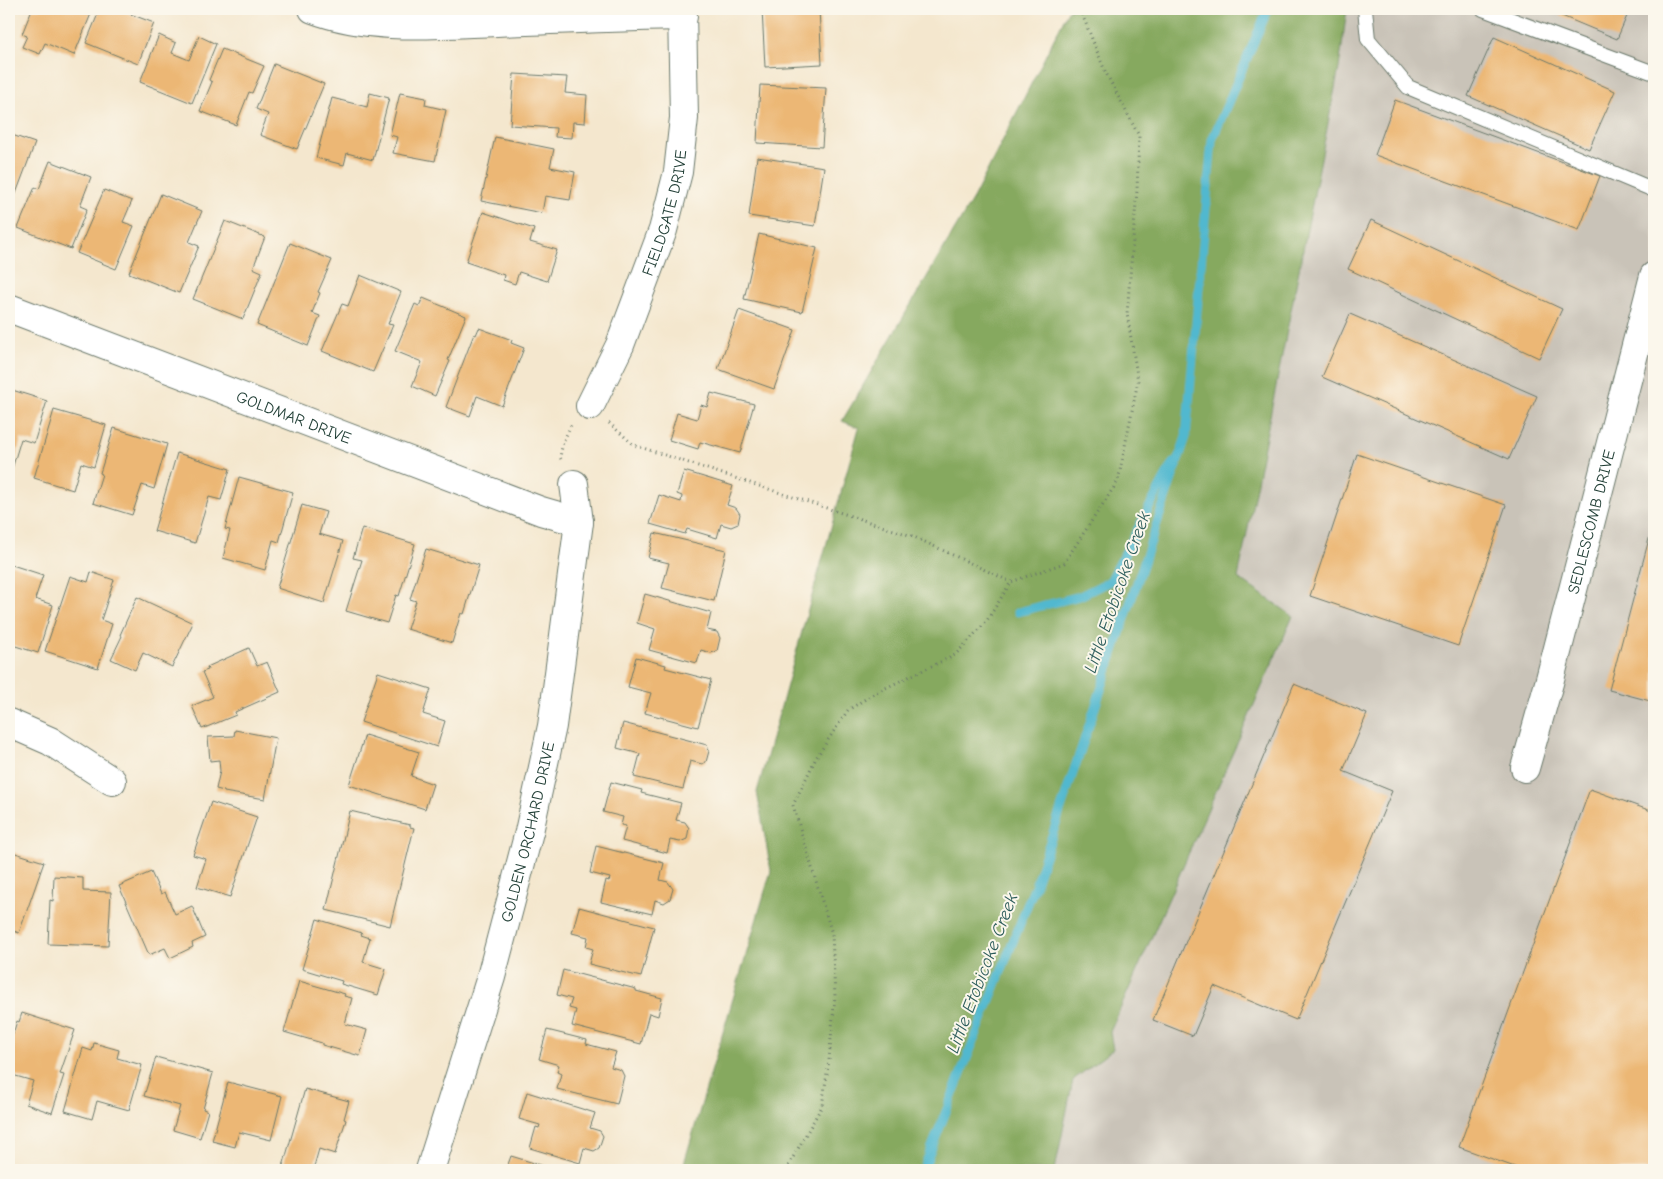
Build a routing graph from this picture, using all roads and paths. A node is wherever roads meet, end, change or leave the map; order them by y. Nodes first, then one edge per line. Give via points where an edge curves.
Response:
1 (313, 9) edge
2 (1080, 9) edge
3 (1365, 9) edge
4 (1484, 9) edge
5 (683, 12) edge
6 (1654, 73) edge
7 (1654, 190) edge
8 (1653, 291) edge
9 (9, 308) edge
10 (590, 406) junction
11 (574, 484) joint
12 (579, 522) junction
13 (1011, 582) junction
14 (9, 723) edge
15 (1525, 768) dead end
16 (112, 782) dead end
17 (430, 1170) edge
18 (786, 1170) edge

1 - 5 street via 352,19 408,25
2 - 13 path via 1105,71 1139,136 1127,314 1138,381 1118,481 1064,563
3 - 7 lane via 1368,38 1408,87
4 - 6 lane
5 - 10 street, FIELDGATE DRIVE via 684,118 678,172 663,230 620,345
8 - 15 street, SEDLESCOMB DRIVE
9 - 12 street, GOLDMAR DRIVE
10 - 11 path via 577,417 563,442 560,457
10 - 13 path via 634,445 912,536
11 - 12 street, GOLDEN ORCHARD DRIVE
12 - 17 street, GOLDEN ORCHARD DRIVE via 552,726 529,832 491,977
13 - 18 path via 986,622 955,654 875,693 848,710 816,758 794,805 832,934 835,996 822,1106
14 - 16 street via 50,741

